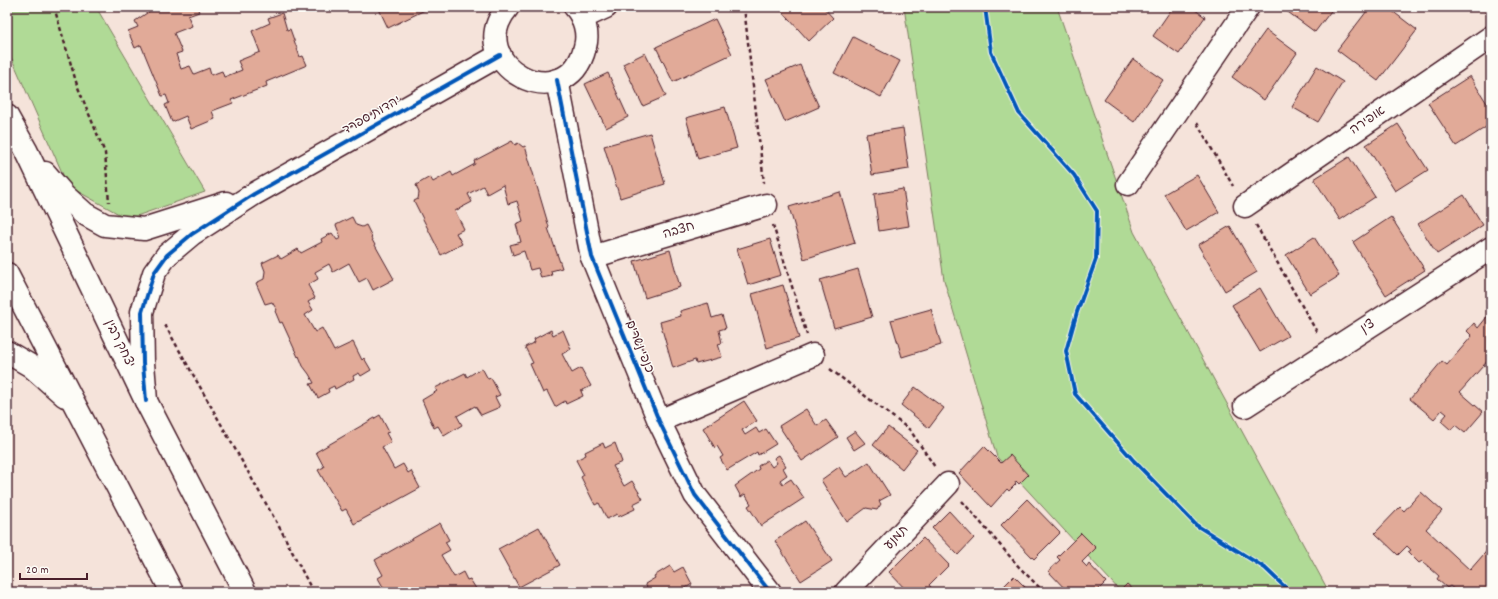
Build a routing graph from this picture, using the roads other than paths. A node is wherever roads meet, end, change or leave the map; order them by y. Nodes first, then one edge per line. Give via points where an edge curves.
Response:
1 (508, 7) edge
2 (606, 7) edge
3 (1248, 7) edge
4 (578, 12) edge
5 (1491, 37) edge
6 (500, 55) junction
7 (557, 80) junction
8 (7, 116) edge
9 (26, 150) junction
10 (1128, 184) dead end
11 (254, 194) junction
12 (766, 205) road end
13 (1245, 206) road end
14 (1491, 248) edge
15 (592, 257) junction
16 (7, 274) edge
17 (7, 352) edge
18 (813, 355) road end
19 (146, 401) junction
20 (74, 404) junction
21 (1245, 406) dead end
22 (658, 421) junction
23 (948, 484) road end
24 (172, 592) edge
25 (245, 592) edge
26 (770, 592) edge
27 (846, 592) edge

1 - 6 street via 500,18 497,30 496,43
2 - 4 street
3 - 10 street
4 - 7 street via 586,30 583,54 577,66
5 - 13 street, אופירה
6 - 7 street via 507,67 523,78 543,83
6 - 11 street, יהדות ספרד
7 - 15 street, כנפי נשרים
8 - 9 street, יצחק רבין
9 - 11 street via 64,195 85,214 105,225 144,229
9 - 19 street, יצחק רבין
11 - 19 street via 192,234 167,255 154,273 142,312
12 - 15 street, חצבה
14 - 21 street, צין
15 - 22 street, כנפי נשרים
16 - 20 street
17 - 20 street via 31,366
18 - 22 street
19 - 25 street, יצחק רבין
20 - 24 street
22 - 26 street, כנפי נשרים via 695,495
23 - 27 street, תמנע

